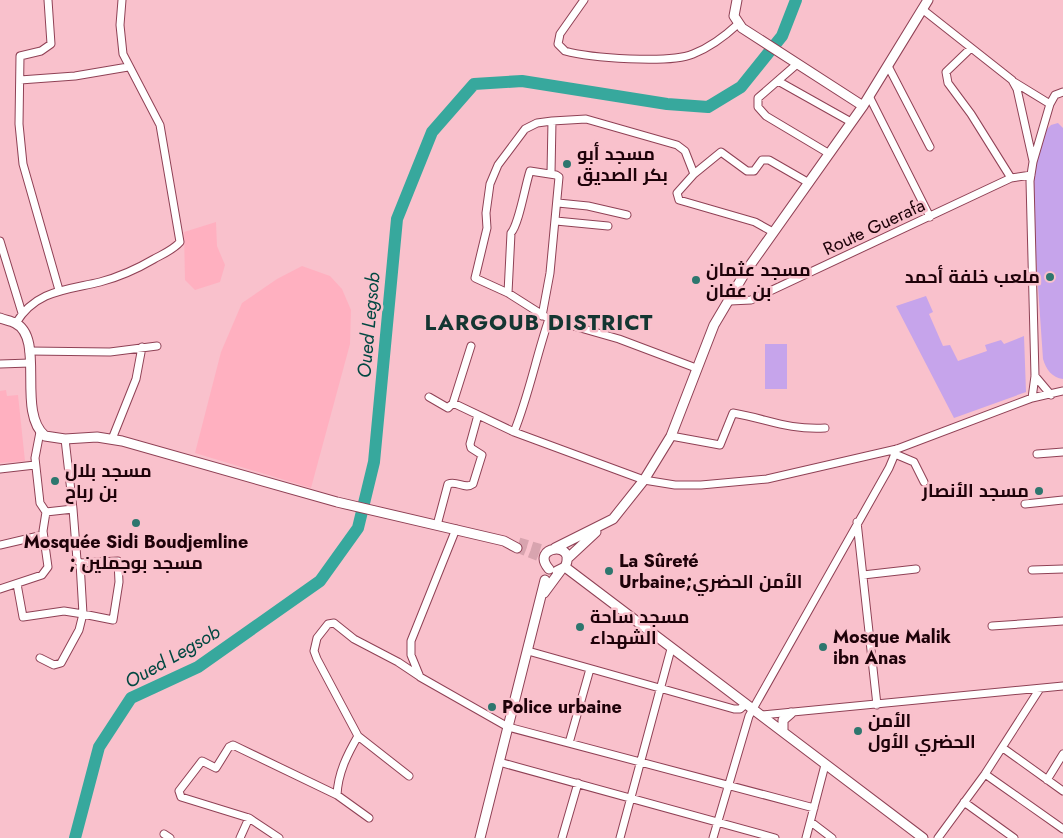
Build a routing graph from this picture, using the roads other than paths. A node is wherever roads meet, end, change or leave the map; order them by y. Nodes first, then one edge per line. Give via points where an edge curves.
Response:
1 (48, 0) edge
2 (122, 0) edge
3 (584, 0) edge
4 (737, 0) edge
5 (928, 0) edge
6 (922, 9) junction
7 (738, 24) junction
8 (971, 48) junction
9 (797, 64) junction
10 (888, 66) junction
11 (128, 67) junction
12 (20, 80) junction
13 (1012, 80) junction
14 (778, 81) junction
15 (1063, 92) edge
16 (870, 96) junction
17 (1050, 104) junction
18 (863, 106) junction
19 (552, 121) junction
20 (851, 122) junction
21 (930, 147) dead end
22 (828, 153) junction
23 (1033, 162) junction
24 (551, 173) junction
25 (694, 174) junction
26 (1031, 175) junction
27 (1011, 178) junction
28 (809, 183) junction
29 (558, 203) junction
30 (627, 215) dead end
31 (930, 218) junction
32 (556, 221) junction
33 (608, 226) dead end
34 (773, 232) junction
35 (0, 241) edge
36 (59, 290) junction
37 (508, 293) junction
38 (730, 300) junction
39 (22, 313) junction
40 (542, 316) junction
41 (0, 318) edge
42 (549, 319) junction
43 (16, 323) junction
44 (157, 346) dead end
45 (471, 346) dead end
46 (142, 348) junction
47 (29, 351) junction
48 (30, 363) junction
49 (0, 364) edge
50 (696, 368) junction
51 (1035, 376) junction
52 (1063, 391) edge
53 (1051, 395) junction
54 (429, 397) dead end
55 (1032, 398) junction
56 (453, 403) junction
57 (478, 416) junction
58 (825, 428) dead end
59 (40, 432) junction
60 (514, 432) junction
61 (671, 436) junction
62 (65, 439) junction
63 (112, 439) junction
64 (896, 451) junction
65 (1063, 452) edge
66 (1037, 454) dead end
67 (36, 465) junction
68 (0, 469) edge
69 (644, 480) junction
70 (924, 482) dead end
71 (1063, 500) edge
72 (1025, 504) dead end
73 (73, 509) junction
74 (46, 512) junction
75 (857, 522) junction
76 (437, 525) junction
77 (602, 527) junction
78 (456, 530) junction
79 (43, 535) junction
80 (0, 545) edge
81 (518, 545) tunnel mouth
82 (80, 563) junction
83 (552, 563) junction
84 (916, 569) dead end
85 (1063, 569) edge
86 (1032, 570) dead end
87 (863, 576) junction
88 (17, 584) junction
89 (0, 589) edge
90 (543, 595) junction
91 (83, 614) junction
92 (1063, 621) edge
93 (992, 626) dead end
94 (671, 649) junction
95 (528, 651) junction
96 (40, 658) dead end
97 (590, 669) junction
98 (420, 677) junction
99 (1063, 686) edge
100 (660, 689) junction
101 (1040, 690) junction
102 (878, 705) junction
103 (750, 706) junction
104 (791, 712) junction
105 (762, 715) junction
106 (508, 727) junction
107 (783, 732) junction
108 (358, 736) junction
109 (568, 743) junction
110 (1002, 748) junction
111 (1063, 754) edge
112 (499, 762) junction
113 (640, 763) junction
114 (825, 766) junction
115 (984, 774) junction
116 (409, 776) dead end
117 (1047, 780) junction
118 (578, 783) junction
119 (728, 785) junction
120 (1063, 791) edge
121 (337, 795) junction
122 (631, 798) junction
123 (964, 802) junction
124 (814, 808) junction
125 (249, 818) junction
126 (369, 818) dead end
127 (718, 822) junction
128 (810, 822) junction
129 (1063, 829) edge
130 (240, 838) edge
131 (279, 838) edge
132 (480, 838) edge
133 (562, 838) edge
134 (620, 838) edge
135 (713, 838) edge
136 (775, 838) edge
137 (806, 838) edge
138 (832, 838) edge
139 (923, 838) edge
140 (938, 838) edge
141 (1014, 838) edge

1 - 12 street via 51,44 41,51 20,56
2 - 11 street via 121,39
3 - 7 street via 560,34 558,44 565,51 673,58 691,55 708,47
4 - 7 main road via 734,16
5 - 6 main road
6 - 8 street
6 - 10 main road
7 - 9 main road
8 - 13 street
8 - 27 street via 946,72 946,80
9 - 14 street
9 - 18 main road
10 - 16 main road
10 - 21 street
11 - 12 street via 75,76
11 - 36 street via 160,126 180,242 150,262 122,275
12 - 36 street via 19,124 23,164
13 - 17 street
13 - 23 street via 1017,89
14 - 20 street
14 - 22 street via 758,98 760,111
15 - 17 street via 1055,95
16 - 18 main road
16 - 31 street
17 - 23 street
18 - 20 main road
19 - 24 street
19 - 25 street via 586,119 677,144 684,151
19 - 37 street via 532,125 518,135 490,184 487,228 475,278
20 - 22 main road
22 - 28 main road
23 - 26 street
24 - 29 street via 560,177
24 - 37 street via 530,171 516,228 511,233
25 - 28 street via 721,152 747,171 753,171 762,160 769,160
25 - 34 street via 678,191 677,198 755,222
26 - 27 street, Route Guerafa
26 - 51 street via 1029,206
27 - 31 street, Route Guerafa
28 - 34 main road
29 - 30 street
29 - 32 street
31 - 38 street, Route Guerafa via 749,301
32 - 33 street
32 - 40 street
34 - 38 main road
35 - 39 street
36 - 39 street
37 - 40 street
38 - 50 main road via 714,325
39 - 43 street
40 - 42 street
41 - 43 main road
42 - 50 street via 619,339
42 - 60 street via 527,399
43 - 47 main road via 24,334
44 - 46 street
45 - 56 street
46 - 47 street via 110,352
46 - 63 street via 136,379
47 - 48 main road
48 - 49 street
48 - 59 main road via 33,413
50 - 61 main road
51 - 53 street
51 - 55 street
52 - 53 street
53 - 55 street
54 - 56 street via 448,408
55 - 64 street
56 - 57 street
57 - 60 street
57 - 76 street via 470,444 482,455 474,484 448,484
58 - 61 street via 783,426 732,413 720,445
59 - 62 main road
59 - 67 street via 35,448
60 - 69 street
61 - 69 main road
62 - 63 main road
62 - 73 street
63 - 76 main road via 337,502
64 - 69 street via 767,479 701,485
64 - 70 street via 914,462
64 - 75 street
65 - 66 street
67 - 68 street
67 - 74 street via 40,503
69 - 77 main road via 623,509
71 - 72 street
73 - 74 street
73 - 82 street via 77,560
74 - 79 street
75 - 87 street
75 - 103 street
76 - 78 main road
77 - 83 main road
77 - 83 main road
78 - 81 main road
78 - 98 street via 411,641 411,655
79 - 80 street
79 - 88 street via 46,572
82 - 91 street
82 - 91 street via 117,560 119,564 114,619
83 - 90 main road
83 - 90 main road
83 - 94 main road
84 - 87 street
85 - 86 street
87 - 102 street
88 - 89 street
88 - 91 street via 23,617 64,612
90 - 95 main road
91 - 96 street via 79,630 61,662 54,665
92 - 93 street
94 - 100 street
94 - 103 main road
95 - 97 street
95 - 106 main road
97 - 100 street
97 - 109 street
98 - 106 street
98 - 108 street via 354,639 336,624 328,624 317,638 314,654
99 - 101 street
100 - 103 street via 734,709
100 - 113 street
101 - 102 street
101 - 110 street
102 - 104 street
103 - 105 main road
103 - 119 street
104 - 105 street
104 - 107 main road via 783,720
105 - 107 main road
106 - 109 street
106 - 112 main road
107 - 114 main road
108 - 116 street
108 - 121 street via 344,764
109 - 113 street
110 - 115 street
110 - 117 street
111 - 117 street
112 - 118 street
112 - 132 main road
113 - 119 street
113 - 122 street
114 - 124 street
114 - 139 main road
115 - 123 street
115 - 129 street
117 - 120 street
118 - 122 street
118 - 133 street
119 - 124 street
119 - 127 street
121 - 125 street via 233,745 216,768 202,762 178,791 181,797
121 - 126 street
122 - 127 street
122 - 134 street
123 - 140 street
123 - 141 street
124 - 128 street
125 - 130 street
125 - 131 street
127 - 135 street
127 - 136 street
128 - 137 street
128 - 138 street

